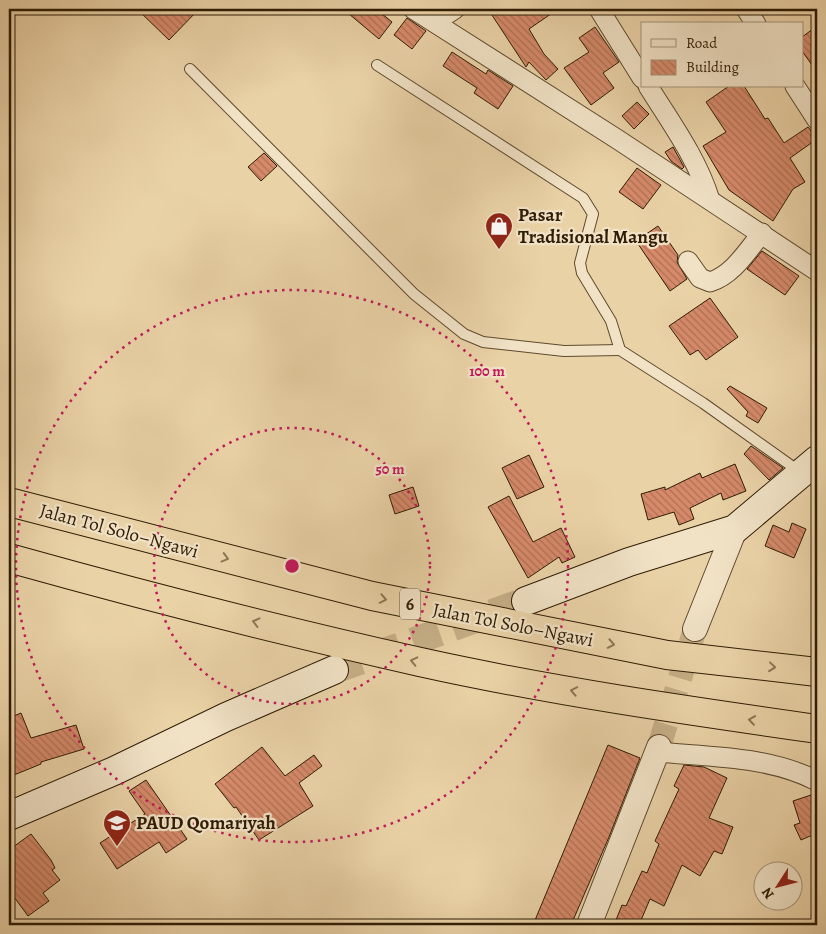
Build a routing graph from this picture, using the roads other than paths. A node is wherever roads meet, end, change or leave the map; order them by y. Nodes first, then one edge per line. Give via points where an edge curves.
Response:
1 (413, 9) edge
2 (455, 9) edge
3 (599, 9) edge
4 (746, 9) edge
5 (435, 22) junction
6 (755, 22) edge
7 (377, 65) dead end
8 (190, 70) dead end
9 (641, 76) edge
10 (649, 88) edge
11 (806, 92) edge
12 (817, 120) edge
13 (710, 200) junction
14 (762, 233) junction
15 (688, 261) dead end
16 (817, 271) edge
17 (620, 350) junction
18 (809, 466) edge
19 (9, 502) edge
20 (735, 529) junction
21 (9, 558) edge
22 (526, 601) tunnel mouth
23 (695, 630) tunnel mouth
24 (334, 670) tunnel mouth
25 (817, 672) edge
26 (817, 728) edge
27 (658, 749) joint
28 (817, 781) edge
29 (9, 816) edge
30 (589, 925) edge

1 - 5 street
2 - 5 street
3 - 9 street
4 - 6 street
5 - 13 street
7 - 17 lane via 583,198 593,214 580,263 582,273 612,321
8 - 17 lane via 414,294 464,334 483,342 564,351
10 - 13 street via 694,160
11 - 12 street
13 - 14 street
14 - 15 street via 736,265 719,279 710,282 700,278
14 - 16 street
17 - 18 lane
18 - 20 main road
19 -> 25 highway, Jalan Tol Solo–Ngawi / 6 via 372,596 667,656
20 - 22 main road via 629,562
20 - 23 street
26 -> 21 highway via 661,707 421,662 130,592
24 - 29 main road
27 - 28 street via 748,760 789,769
27 - 30 street

